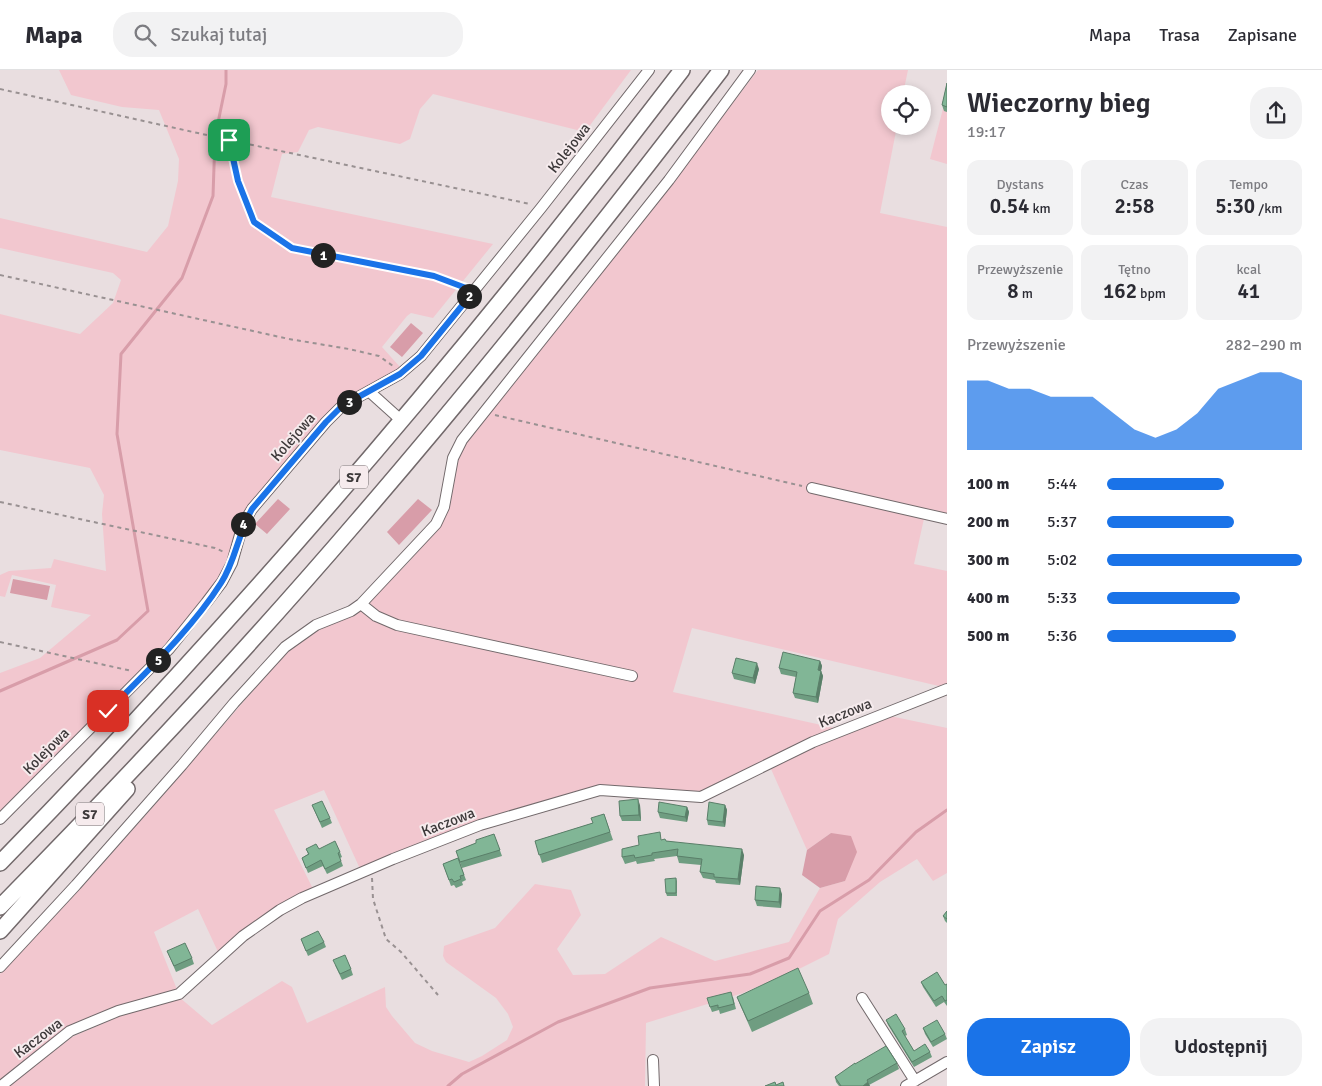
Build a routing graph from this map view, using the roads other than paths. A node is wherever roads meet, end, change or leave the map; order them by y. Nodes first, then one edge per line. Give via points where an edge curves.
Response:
1 (649, 70) edge
2 (682, 70) edge
3 (721, 70) edge
4 (750, 70) edge
5 (371, 390) junction
6 (402, 421) junction
7 (812, 488) road end
8 (947, 519) edge
9 (361, 604) junction
10 (632, 676) dead end
11 (947, 689) edge
12 (179, 720) junction
13 (0, 818) edge
14 (0, 863) edge
15 (0, 907) edge
16 (0, 931) edge
17 (0, 967) edge
18 (862, 998) dead end
19 (653, 1060) dead end
20 (947, 1062) edge
21 (911, 1083) edge
22 (1, 1086) edge
23 (654, 1086) edge

1 - 5 street, Kolejowa via 421,356 400,374
2 - 6 highway, S7 via 552,238
3 - 12 highway, S7 via 477,380 356,522
4 - 9 street via 669,180 462,440 453,458 444,507 436,524
5 - 6 street
5 - 13 street, Kolejowa via 342,406 252,509 243,524 222,582 169,649
6 - 14 highway, S7 via 206,645
7 - 8 street
9 - 10 street via 376,616 397,625
9 - 17 street via 316,625 285,647
11 - 22 street, Kaczowa via 813,742 701,797 600,790 480,825 371,868 295,901 262,921 179,994 118,1012 70,1031
12 - 15 highway, S7
12 - 16 highway via 124,793
18 - 21 street
19 - 23 street
20 - 21 street

